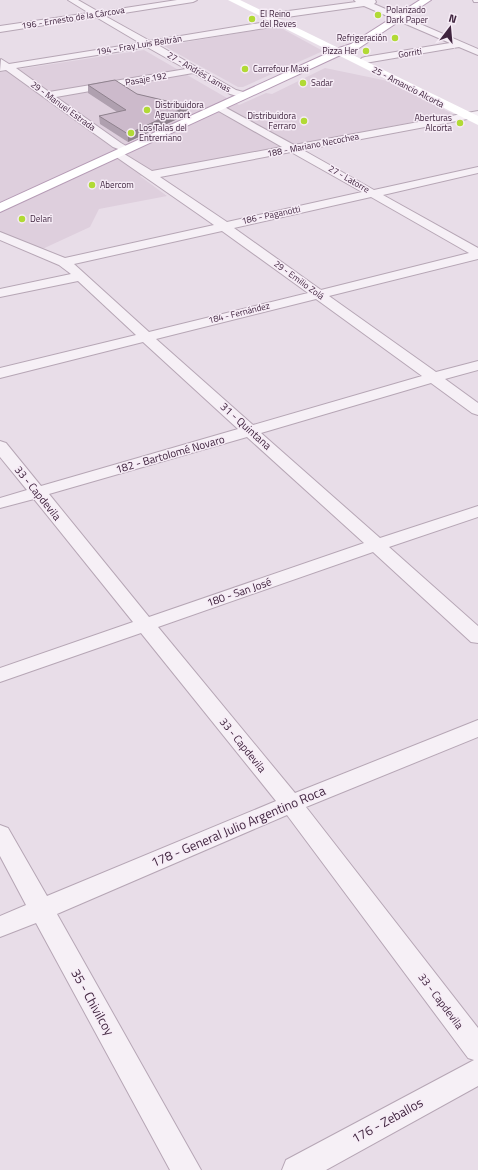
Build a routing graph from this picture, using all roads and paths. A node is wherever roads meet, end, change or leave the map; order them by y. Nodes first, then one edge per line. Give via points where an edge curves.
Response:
1 (72, 0) edge
2 (193, 0) edge
3 (233, 0) edge
4 (243, 0) edge
5 (383, 0) edge
6 (417, 0) edge
7 (426, 0) edge
8 (361, 1) edge
9 (98, 14) junction
10 (396, 16) junction
11 (273, 19) junction
12 (0, 29) edge
13 (478, 42) edge
14 (150, 44) junction
15 (460, 44) junction
16 (341, 51) junction
17 (478, 52) edge
18 (365, 60) junction
19 (2, 65) edge
20 (196, 70) junction
21 (48, 95) junction
22 (244, 95) junction
23 (219, 107) junction
24 (475, 116) edge
25 (294, 148) junction
26 (122, 152) junction
27 (478, 170) edge
28 (151, 176) junction
29 (373, 193) junction
30 (0, 208) edge
31 (224, 226) junction
32 (0, 236) edge
33 (478, 254) edge
34 (64, 262) junction
35 (81, 276) junction
36 (0, 294) edge
37 (317, 294) junction
38 (146, 337) junction
39 (478, 365) edge
40 (0, 373) edge
41 (433, 378) junction
42 (478, 410) edge
43 (251, 430) junction
44 (0, 446) edge
45 (37, 492) junction
46 (0, 503) edge
47 (478, 511) edge
48 (377, 544) junction
49 (145, 624) junction
50 (478, 636) edge
51 (0, 675) edge
52 (478, 728) edge
53 (291, 804) junction
54 (0, 834) edge
55 (41, 909) junction
56 (0, 928) edge
57 (478, 1049) edge
58 (478, 1071) edge
59 (186, 1170) edge
60 (297, 1170) edge

1 - 9 street, 27 - Andrés Lamas
2 - 9 street, 196 - Ernesto de la Cárcova
3 - 11 main road
4 - 11 main road
5 - 8 street, 194 - Fray Luis Beltrán
6 - 10 main road
7 - 10 main road
8 - 10 street
8 - 11 street, 194 - Fray Luis Beltrán
9 - 12 street, 196 - Ernesto de la Cárcova
9 - 14 street, 27 - Andrés Lamas
10 - 15 street
10 - 16 main road via 355,46
11 - 14 street, 194 - Fray Luis Beltrán
11 - 16 main road
13 - 15 street, Gorriti
14 - 19 street, 194 - Fray Luis Beltrán
14 - 20 street, 27 - Andrés Lamas
15 - 17 street
15 - 18 street, Gorriti
16 - 18 main road
16 - 22 main road
16 - 24 main road, 25 - Amancio Alcorta
18 - 24 main road
19 - 21 street, 29 - Manuel Estrada
20 - 21 street, Pasaje 192
20 - 22 street, 27 - Andrés Lamas via 233,92
21 - 26 street, 29 - Manuel Estrada via 117,145
22 - 23 main road
23 - 25 street, 27 - Latorre
23 - 26 main road
24 - 25 street, 188 - Mariano Necochea
25 - 28 street, 188 - Mariano Necochea
25 - 29 street, 27 - Latorre
26 - 28 street, 29 - Emilio Zolá
26 - 30 main road
27 - 29 street, 186 - Paganotti
28 - 31 street, 29 - Emilio Zolá
29 - 31 street, 186 - Paganotti
29 - 33 street, 27 - Latorre
31 - 34 street, 186 - Paganotti
31 - 37 street, 29 - Emilio Zolá
32 - 34 street, 31 - Quintana
33 - 37 street, 184 - Fernández
34 - 35 street, 31 - Quintana
35 - 36 street
35 - 38 street, 31 - Quintana
37 - 38 street, 184 - Fernández
37 - 41 street, 29 - Emilio Zolá
38 - 40 street, 184 - Fernández
38 - 43 street, 31 - Quintana
39 - 41 street, 182 - Bartolomé Novaro
41 - 42 street, 29 - Emilio Zolá
41 - 43 street, 182 - Bartolomé Novaro
43 - 45 street, 182 - Bartolomé Novaro
43 - 48 street, 31 - Quintana
44 - 45 street, 33 - Capdevila
45 - 46 street, 182 - Bartolomé Novaro
45 - 49 street, 33 - Capdevila
47 - 48 street, 180 - San José
48 - 49 street, 180 - San José
48 - 50 street, 31 - Quintana
49 - 51 street, 180 - San José
49 - 53 street, 33 - Capdevila
52 - 53 street, 178 - General Julio Argentino Roca
53 - 55 street, 178 - General Julio Argentino Roca
53 - 57 street, 33 - Capdevila
54 - 55 street, 35 - Chivilcoy
55 - 56 street, 178 - General Julio Argentino Roca
55 - 59 street, 35 - Chivilcoy
58 - 60 street, 176 - Zeballos

